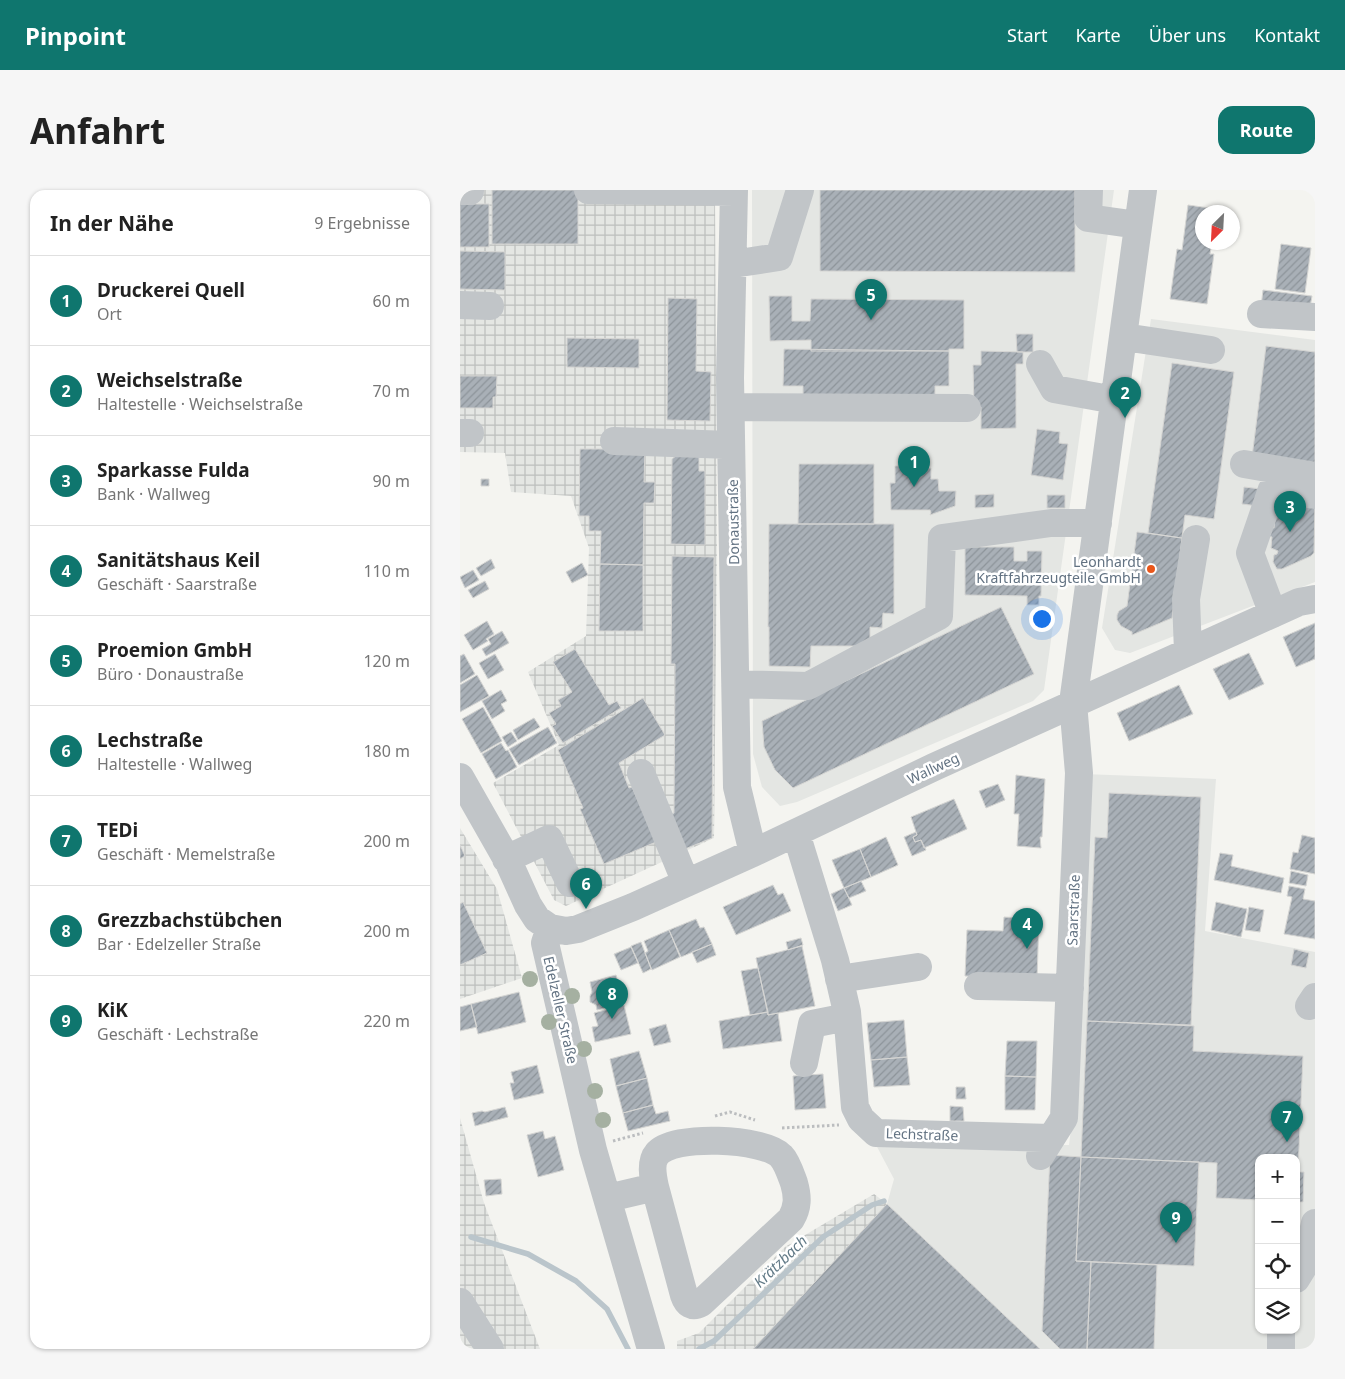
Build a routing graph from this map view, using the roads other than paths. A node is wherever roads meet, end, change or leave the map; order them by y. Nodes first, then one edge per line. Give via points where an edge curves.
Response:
1 (588, 190) edge
2 (800, 190) edge
3 (1089, 190) edge
4 (1143, 190) edge
5 (734, 191) edge
6 (1138, 225) junction
7 (733, 264) junction
8 (460, 305) edge
9 (490, 306) dead end
10 (1261, 314) dead end
11 (1315, 317) edge
12 (1124, 337) junction
13 (1211, 350) dead end
14 (1040, 364) dead end
15 (1115, 400) junction
16 (731, 407) junction
17 (966, 408) dead end
18 (614, 441) dead end
19 (731, 445) junction
20 (1244, 464) dead end
21 (1315, 476) edge
22 (1315, 495) edge
23 (1098, 523) junction
24 (1196, 539) dead end
25 (1315, 598) edge
26 (1273, 614) junction
27 (1188, 652) junction
28 (736, 684) junction
29 (1073, 703) junction
30 (641, 773) dead end
31 (460, 777) edge
32 (796, 833) junction
33 (753, 853) junction
34 (506, 859) junction
35 (570, 883) dead end
36 (686, 883) junction
37 (550, 928) junction
38 (918, 967) dead end
39 (839, 979) junction
40 (978, 986) dead end
41 (1070, 988) junction
42 (847, 1017) junction
43 (804, 1063) dead end
44 (1052, 1137) joint
45 (654, 1187) junction
46 (608, 1198) junction
47 (1315, 1223) edge
48 (1306, 1268) edge
49 (460, 1302) edge
50 (1281, 1334) edge
51 (651, 1348) edge
52 (490, 1349) edge
53 (1280, 1349) edge

1 - 5 street
2 - 7 street via 779,257
3 - 6 street via 1088,218
4 - 6 street, Saarstraße
5 - 7 street, Donaustraße
6 - 12 street, Saarstraße
7 - 16 street, Donaustraße
8 - 9 street
10 - 11 street
12 - 13 street
12 - 15 street, Saarstraße
14 - 15 street via 1054,389
15 - 23 street, Saarstraße
16 - 17 street
16 - 19 street, Donaustraße
18 - 19 street
19 - 28 street, Donaustraße
20 - 21 street
22 - 26 street via 1272,489 1250,553
23 - 28 street via 1051,523 942,538 939,616 808,686
23 - 29 street, Saarstraße
24 - 27 street via 1186,598
25 - 26 street, Wallweg
26 - 27 street, Wallweg
27 - 29 street, Wallweg
28 - 33 street, Donaustraße via 737,787
29 - 32 street, Wallweg
29 - 41 street, Saarstraße via 1079,773
30 - 36 street
31 - 34 street
32 - 33 street, Wallweg
32 - 39 street, Lechstraße
33 - 36 street, Wallweg
34 - 35 street via 549,839
34 - 37 street via 528,905 537,919
36 - 37 street, Wallweg via 578,930
37 - 46 street, Edelzeller Straße via 545,943 593,1150
38 - 39 street
39 - 42 street, Lechstraße
40 - 41 street
41 - 44 street, Saarstraße
42 - 43 street via 812,1024
42 - 44 street, Lechstraße via 855,1107 861,1119 876,1132
45 - 45 street via 686,1301 696,1306 792,1219 797,1208 797,1192 781,1156 754,1144 698,1141 665,1148 656,1154 653,1164
45 - 46 street
46 - 51 street, Edelzeller Straße
47 - 48 street
49 - 52 street
50 - 53 street

